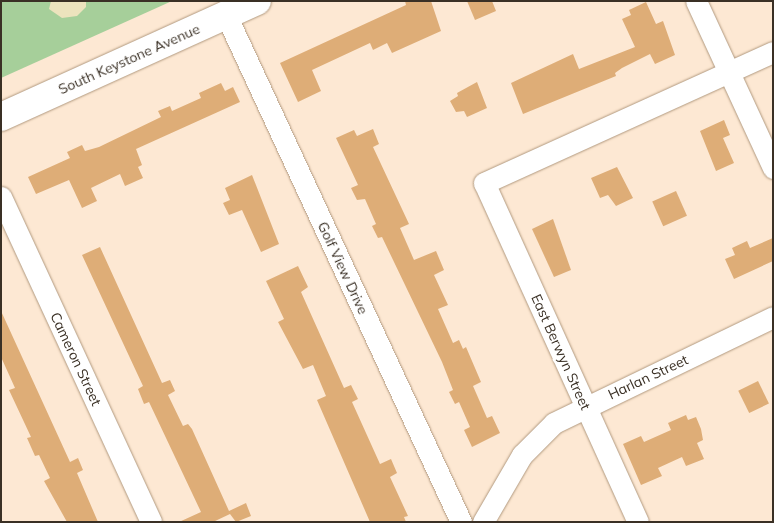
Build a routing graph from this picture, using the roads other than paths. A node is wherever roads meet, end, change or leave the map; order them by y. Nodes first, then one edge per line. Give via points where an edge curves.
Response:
1 (257, 1) edge
2 (696, 1) edge
3 (226, 15) junction
4 (773, 52) edge
5 (728, 72) junction
6 (1, 117) edge
7 (773, 168) edge
8 (1, 197) edge
9 (773, 317) edge
10 (585, 407) junction
11 (151, 522) edge
12 (460, 522) edge
13 (483, 522) edge
14 (638, 522) edge

1 - 3 main road, South Keystone Avenue
2 - 5 street
3 - 6 main road, South Keystone Avenue
3 - 12 street, Golf View Drive
4 - 5 street
5 - 7 street
5 - 10 street, East Berwyn Street via 484,183
8 - 11 street, Cameron Street
9 - 10 street, Harlan Street
10 - 13 street, Harlan Street via 554,423 537,438 512,470
10 - 14 street, East Berwyn Street

